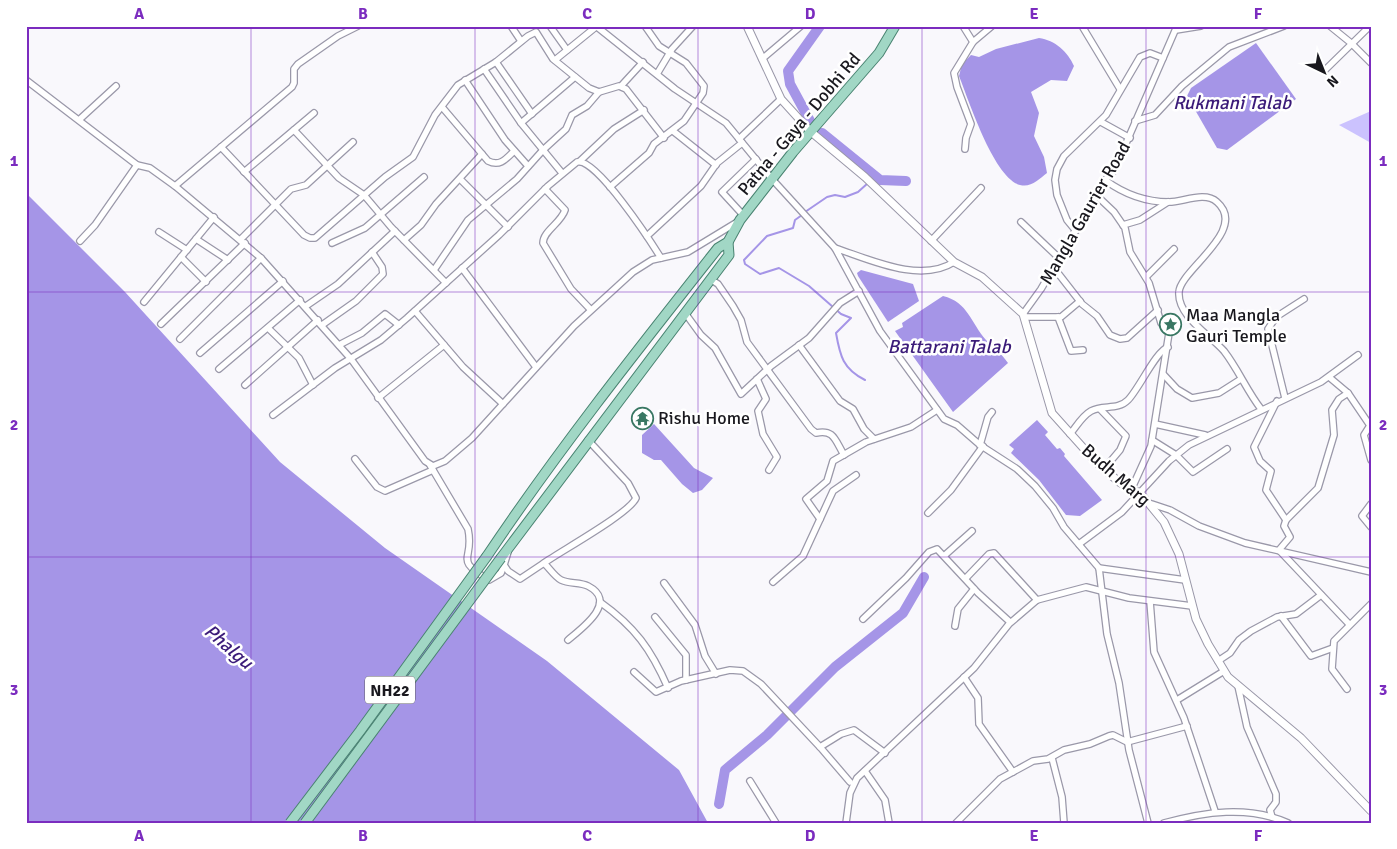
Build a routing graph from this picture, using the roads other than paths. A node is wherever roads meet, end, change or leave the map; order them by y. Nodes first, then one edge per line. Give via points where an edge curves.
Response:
1 (358, 26) edge
2 (511, 26) edge
3 (550, 26) edge
4 (596, 26) edge
5 (646, 26) edge
6 (692, 26) edge
7 (747, 26) edge
8 (801, 26) edge
9 (895, 26) edge
10 (963, 26) edge
11 (992, 26) edge
12 (1082, 26) edge
13 (1202, 26) edge
14 (1284, 26) edge
15 (1330, 26) edge
16 (1370, 26) edge
17 (1177, 28) edge
18 (521, 41) junction
19 (973, 42) junction
20 (1351, 43) junction
21 (567, 50) junction
22 (669, 53) junction
23 (1163, 58) junction
24 (762, 59) junction
25 (554, 60) junction
26 (496, 62) junction
27 (643, 62) junction
28 (1371, 63) edge
29 (484, 69) junction
30 (1325, 70) dead end
31 (657, 74) junction
32 (574, 77) junction
33 (26, 80) edge
34 (465, 80) junction
35 (116, 86) dead end
36 (621, 86) junction
37 (1120, 89) junction
38 (600, 92) junction
39 (781, 99) junction
40 (698, 103) junction
41 (442, 107) junction
42 (644, 110) junction
43 (314, 113) dead end
44 (532, 114) junction
45 (80, 119) junction
46 (1135, 121) junction
47 (1101, 122) junction
48 (521, 124) junction
49 (294, 130) junction
50 (674, 130) junction
51 (810, 131) junction
52 (664, 138) junction
53 (1130, 138) junction
54 (741, 141) junction
55 (353, 142) dead end
56 (221, 147) junction
57 (965, 149) dead end
58 (543, 150) junction
59 (514, 151) junction
60 (482, 154) junction
61 (756, 159) junction
62 (580, 161) junction
63 (137, 164) junction
64 (716, 165) junction
65 (326, 166) junction
66 (528, 166) junction
67 (244, 172) junction
68 (562, 173) junction
69 (424, 178) dead end
70 (460, 179) junction
71 (772, 179) junction
72 (1105, 180) junction
73 (175, 186) junction
74 (610, 187) junction
75 (981, 188) dead end
76 (545, 189) junction
77 (364, 195) junction
78 (1096, 195) junction
79 (1168, 202) junction
80 (275, 205) junction
81 (485, 206) junction
82 (380, 214) junction
83 (214, 217) junction
84 (742, 218) junction
85 (1022, 222) dead end
86 (1123, 225) junction
87 (508, 227) junction
88 (395, 231) junction
89 (1076, 231) junction
90 (160, 232) dead end
91 (647, 236) junction
92 (196, 239) junction
93 (404, 240) junction
94 (931, 240) junction
95 (80, 241) dead end
96 (243, 241) junction
97 (728, 242) junction
98 (332, 243) dead end
99 (835, 248) junction
100 (1174, 249) dead end
101 (186, 250) junction
102 (372, 252) junction
103 (181, 257) junction
104 (262, 258) junction
105 (661, 258) junction
106 (1060, 258) junction
107 (228, 260) junction
108 (954, 262) junction
109 (462, 268) junction
110 (1054, 268) junction
111 (434, 270) junction
112 (1146, 277) junction
113 (710, 279) junction
114 (283, 281) junction
115 (206, 282) junction
116 (446, 283) junction
117 (859, 291) junction
118 (1304, 299) dead end
119 (300, 300) junction
120 (1080, 301) junction
121 (144, 302) dead end
122 (306, 306) junction
123 (590, 309) junction
124 (1158, 310) junction
125 (415, 311) junction
126 (684, 313) junction
127 (1023, 316) junction
128 (1058, 317) junction
129 (320, 323) junction
130 (161, 324) dead end
131 (399, 325) junction
132 (268, 328) junction
133 (180, 338) dead end
134 (339, 345) junction
135 (444, 345) junction
136 (799, 345) junction
137 (287, 348) junction
138 (1168, 348) junction
139 (1083, 350) dead end
140 (200, 353) dead end
141 (1358, 355) dead end
142 (351, 359) junction
143 (536, 367) junction
144 (769, 368) junction
145 (219, 369) dead end
146 (1164, 375) junction
147 (1329, 377) junction
148 (758, 379) junction
149 (1241, 379) junction
150 (245, 384) dead end
151 (313, 385) junction
152 (1348, 393) junction
153 (378, 398) junction
154 (1285, 398) junction
155 (1277, 401) junction
156 (503, 404) junction
157 (1100, 409) junction
158 (1261, 409) junction
159 (937, 410) junction
160 (992, 412) dead end
161 (273, 415) dead end
162 (1155, 424) junction
163 (1370, 426) edge
164 (1070, 434) junction
165 (1205, 435) junction
166 (874, 439) junction
167 (588, 440) junction
168 (1152, 440) junction
169 (982, 445) junction
170 (1227, 449) dead end
171 (844, 455) junction
172 (1176, 456) junction
173 (354, 459) dead end
174 (1371, 460) edge
175 (431, 467) junction
176 (1104, 469) junction
177 (769, 470) dead end
178 (856, 475) dead end
179 (1132, 488) junction
180 (1141, 494) junction
181 (1152, 504) junction
182 (1371, 504) edge
183 (928, 513) dead end
184 (820, 519) junction
185 (1286, 520) junction
186 (1371, 527) edge
187 (972, 531) dead end
188 (1079, 544) junction
189 (1279, 550) junction
190 (945, 555) junction
191 (503, 562) junction
192 (544, 563) junction
193 (1099, 568) junction
194 (1370, 570) edge
195 (966, 578) junction
196 (1185, 580) junction
197 (773, 582) dead end
198 (664, 583) dead end
199 (974, 588) junction
200 (1102, 590) junction
201 (1322, 595) junction
202 (1037, 600) junction
203 (1150, 601) junction
204 (600, 602) junction
205 (1371, 604) edge
206 (1192, 606) junction
207 (1281, 616) junction
208 (655, 617) dead end
209 (863, 618) dead end
210 (1010, 622) junction
211 (1349, 624) junction
212 (955, 626) dead end
213 (568, 640) dead end
214 (1333, 648) junction
215 (1218, 661) junction
216 (634, 672) dead end
217 (1224, 672) junction
218 (716, 674) junction
219 (964, 677) junction
220 (686, 680) junction
221 (1238, 686) junction
222 (668, 688) junction
223 (1347, 689) dead end
224 (1177, 700) junction
225 (1187, 726) junction
226 (1127, 742) junction
227 (820, 748) junction
228 (885, 752) junction
229 (1052, 758) junction
230 (865, 771) junction
231 (1012, 772) junction
232 (750, 781) dead end
233 (850, 782) dead end
234 (1368, 802) edge
235 (1215, 811) junction
236 (1371, 811) edge
237 (1272, 817) junction
238 (290, 823) edge
239 (305, 823) edge
240 (776, 823) edge
241 (846, 823) edge
242 (889, 823) edge
243 (956, 823) edge
244 (1064, 823) edge
245 (1148, 823) edge
246 (1164, 823) edge
247 (1288, 823) edge

1 - 56 street via 333,38 298,64 294,68 292,87
2 - 18 street
3 - 21 street
4 - 21 street
4 - 27 street
5 - 22 street via 656,43
6 - 22 street
7 - 24 street
8 - 24 street
9 - 51 main road, Patna - Gaya - Dobhi Rd via 875,58
10 - 19 street
11 - 19 street
12 - 37 street
13 - 17 street
14 - 46 street via 1229,47 1182,86 1155,115
15 - 20 street
16 - 20 street
17 - 23 street, Mangla Gaurier Road
18 - 25 street via 536,32
18 - 26 street
19 - 57 street via 954,73 972,124
20 - 28 street
20 - 30 street
21 - 25 street
22 - 31 street
22 - 40 street via 684,61 704,86
23 - 37 street via 1146,53 1140,57
23 - 46 street, Mangla Gaurier Road
24 - 39 street
25 - 32 street
26 - 29 street
26 - 44 street
27 - 31 street
27 - 36 street
29 - 34 street
29 - 48 street
31 - 40 street
32 - 38 street
32 - 44 street
33 - 45 street
34 - 41 street
34 - 59 street
35 - 45 street
36 - 38 street
36 - 42 street
37 - 47 street
38 - 58 street via 587,106 572,114 566,129
39 - 51 street
39 - 54 street
40 - 50 street
40 - 54 street via 723,119
41 - 60 street
41 - 77 street via 413,157
42 - 52 street
42 - 62 street via 614,129
43 - 49 street
44 - 48 street
45 - 63 street
46 - 53 street, Mangla Gaurier Road
47 - 53 street
47 - 89 street via 1064,156 1057,169 1055,185 1059,200 1067,220
48 - 58 street
49 - 65 street
49 - 67 street
50 - 52 street
50 - 64 street
51 - 71 main road, Patna - Gaya - Dobhi Rd
51 - 94 street
52 - 74 street
53 - 72 street, Mangla Gaurier Road via 1114,171
54 - 61 street
54 - 64 street
55 - 65 street
56 - 67 street
56 - 73 street
58 - 66 street
58 - 68 street
59 - 60 street via 497,164
59 - 66 street
60 - 70 street
61 - 71 street
61 - 84 street via 722,192
62 - 68 street
62 - 74 street via 591,167
63 - 73 street via 150,168
63 - 95 street via 95,225
64 - 91 street via 701,186
65 - 77 street
65 - 80 street via 306,185 291,189
66 - 81 street
67 - 80 street
68 - 76 street
69 - 82 street
70 - 81 street
70 - 93 street
71 - 84 main road, Patna - Gaya - Dobhi Rd
71 - 99 street
72 - 78 street, Mangla Gaurier Road
72 - 79 street via 1131,195
73 - 83 street
74 - 91 street
75 - 94 street
76 - 87 street
76 - 123 street via 565,210 543,238 543,243 571,289
77 - 80 street via 312,239 306,237
77 - 82 street
78 - 86 street
78 - 89 street, Mangla Gaurier Road
79 - 86 street via 1140,220
79 - 149 street via 1204,197 1212,198 1220,205 1224,218 1220,236 1181,282 1179,296 1184,309 1224,352
80 - 96 street
81 - 87 street
81 - 111 street via 461,228
82 - 88 street
82 - 98 street via 364,228
83 - 92 street
83 - 96 street
84 - 97 main road, Patna - Gaya - Dobhi Rd
84 - 105 street via 688,252
85 - 106 street
86 - 112 street via 1132,256
87 - 109 street
88 - 93 street
88 - 102 street
89 - 106 street, Mangla Gaurier Road
90 - 101 street
91 - 105 street
92 - 101 street
92 - 107 street
93 - 111 street
94 - 108 street
96 - 104 street
96 - 107 street
97 - 113 main road via 729,255
97 - 238 main road, NH22, bridge via 718,248 667,313
99 - 108 street via 909,270 944,269
99 - 117 street
100 - 112 street
101 - 103 street
102 - 122 street via 338,284
102 - 129 street via 383,274 356,300
103 - 115 street
103 - 121 street
104 - 114 street
104 - 133 street
105 - 123 street via 640,267
106 - 110 street, Mangla Gaurier Road
107 - 115 street
108 - 127 street via 982,277
109 - 116 street
109 - 143 street
110 - 120 street
110 - 127 street, Mangla Gaurier Road
111 - 116 street
112 - 124 street
113 - 126 main road
113 - 144 street via 718,284 733,306 747,342
114 - 119 street
114 - 140 street
115 - 130 street
116 - 125 street
117 - 136 street via 838,306
117 - 159 street via 880,330
118 - 154 street via 1276,317 1268,329
119 - 122 street
119 - 132 street
120 - 124 street via 1097,316 1110,335 1120,340 1127,338
120 - 128 street
122 - 129 street
123 - 143 street
124 - 138 street via 1162,326 1170,334
125 - 131 street
125 - 135 street
126 - 148 street via 715,348 739,393 743,394
126 - 167 main road
127 - 128 street
127 - 164 street, Budh Marg via 1050,407
128 - 139 street via 1071,351
129 - 134 street
129 - 137 street
131 - 134 street via 385,314 367,330
131 - 142 street
132 - 137 street
132 - 145 street
134 - 142 street
135 - 153 street
135 - 156 street
136 - 144 street
136 - 166 street via 840,401 853,409
137 - 150 street
137 - 151 street via 302,361
138 - 146 street
138 - 157 street via 1161,350 1145,379 1126,402
141 - 147 street
142 - 151 street
142 - 153 street
143 - 156 street
144 - 148 street
144 - 171 street via 811,429 816,433 829,432
146 - 149 street via 1177,390 1192,398 1219,393
146 - 162 street
147 - 152 street
147 - 154 street
148 - 177 street via 766,399 758,410 761,429 777,457
149 - 158 street
151 - 161 street
152 - 163 street
152 - 185 street via 1332,410 1334,435 1318,488
153 - 175 street
154 - 155 street
155 - 158 street
155 - 185 street via 1254,447 1258,458 1271,471 1266,490
156 - 175 street via 463,447
157 - 164 street via 1089,412
157 - 176 street via 1126,436 1120,450
158 - 165 street
159 - 166 street via 911,427
159 - 169 street via 944,419
160 - 169 street
162 - 165 street
162 - 168 street
163 - 174 street via 1364,433 1364,440
164 - 176 street, Budh Marg
165 - 172 street
166 - 171 street
167 - 191 main road via 509,547
167 - 192 street via 628,483 636,498 614,518
168 - 172 street
168 - 179 street
169 - 183 street via 951,490
169 - 188 street via 1035,486
170 - 172 street via 1193,472
171 - 184 street via 833,461 827,481 806,498
172 - 180 street
173 - 175 street via 377,487 385,491
175 - 191 street via 468,529 467,561 471,569 489,580 501,573
176 - 179 street, Budh Marg
178 - 184 street via 833,491
179 - 180 street, Budh Marg
180 - 181 street, Budh Marg
180 - 188 street
181 - 189 street via 1245,543
181 - 196 street, Budh Marg via 1176,548
182 - 186 street via 1362,516
184 - 197 street via 803,556
185 - 189 street via 1284,526 1290,537
187 - 190 street
188 - 193 street
189 - 194 street
189 - 201 street
190 - 195 street
190 - 209 street via 937,548 929,552
191 - 192 street via 508,571 520,579
191 - 239 main road, NH22, bridge
192 - 204 street via 562,581 589,587
193 - 196 street
193 - 200 street
195 - 199 street
195 - 202 street via 989,554 994,553
196 - 206 street, Budh Marg
198 - 218 street via 690,618
199 - 210 street
199 - 212 street via 958,609
200 - 202 street via 1086,587
200 - 203 street
200 - 226 street
201 - 207 street via 1296,614
201 - 211 street
202 - 210 street
203 - 206 street
203 - 224 street via 1154,652
204 - 213 street via 595,615
204 - 222 street via 628,623 655,659
205 - 211 street
206 - 215 street, Budh Marg via 1200,629
207 - 214 street via 1311,656
207 - 215 street via 1243,636 1230,653
208 - 220 street via 686,655
210 - 219 street
211 - 214 street via 1335,639
214 - 223 street via 1333,673
215 - 217 street, Budh Marg
216 - 222 street via 652,691
217 - 221 street, Budh Marg
217 - 224 street
218 - 220 street
218 - 227 street via 734,670 747,672
219 - 228 street
219 - 231 street via 978,698 979,724
220 - 222 street
221 - 234 street, Budh Marg via 1301,738
221 - 237 street via 1247,727 1276,794 1276,802 1270,810
224 - 225 street
225 - 226 street
225 - 235 street
226 - 229 street via 1109,736 1064,750
226 - 245 street
227 - 228 street via 841,734 854,730
227 - 233 street
228 - 230 street
229 - 231 street via 1032,761
229 - 244 street via 1062,797
230 - 241 street via 852,786
230 - 242 street via 884,800
231 - 243 street via 995,784
232 - 240 street
234 - 236 street, Budh Marg
235 - 237 street
235 - 246 street
237 - 247 street

